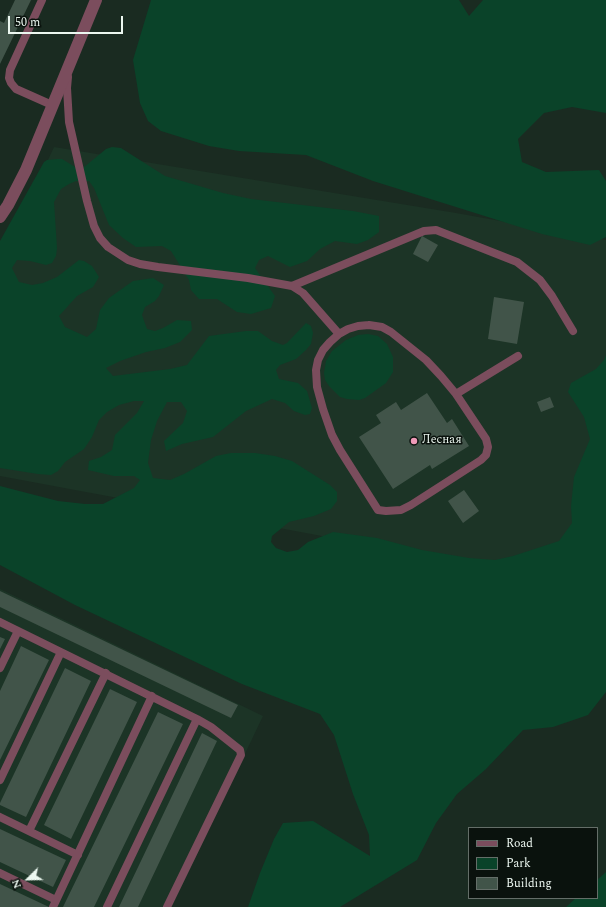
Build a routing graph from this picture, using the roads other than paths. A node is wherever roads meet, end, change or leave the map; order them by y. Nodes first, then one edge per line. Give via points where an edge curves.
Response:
1 (42, 0) edge
2 (96, 0) edge
3 (70, 62) junction
4 (52, 105) junction
5 (0, 217) edge
6 (292, 286) junction
7 (573, 331) dead end
8 (339, 334) junction
9 (518, 356) dead end
10 (456, 394) junction
11 (0, 622) edge
12 (18, 631) junction
13 (61, 652) junction
14 (0, 668) edge
15 (106, 673) junction
16 (152, 696) junction
17 (197, 719) junction
18 (0, 780) edge
19 (0, 817) edge
20 (29, 832) junction
21 (78, 855) junction
22 (0, 873) edge
23 (55, 903) edge
24 (107, 907) edge
25 (167, 907) edge

1 - 4 lane via 10,70 9,78 16,89
2 - 3 street
3 - 4 street
3 - 6 lane via 67,88 69,122 94,226 108,247 128,260 140,264
4 - 5 street via 26,170
6 - 7 lane via 424,231 436,230 517,262 540,280
6 - 8 lane via 303,293
8 - 10 lane via 358,326 382,327 426,360
8 - 10 lane via 318,360 317,387 332,434 378,510 386,512 411,506 486,455 486,439
9 - 10 lane
11 - 12 lane
12 - 13 lane
12 - 14 lane
13 - 15 lane
13 - 18 lane
15 - 16 lane
15 - 20 lane
16 - 17 lane
16 - 21 lane
17 - 24 lane
17 - 25 lane via 236,746 241,755
19 - 20 lane
20 - 21 lane
21 - 23 lane
22 - 23 lane

